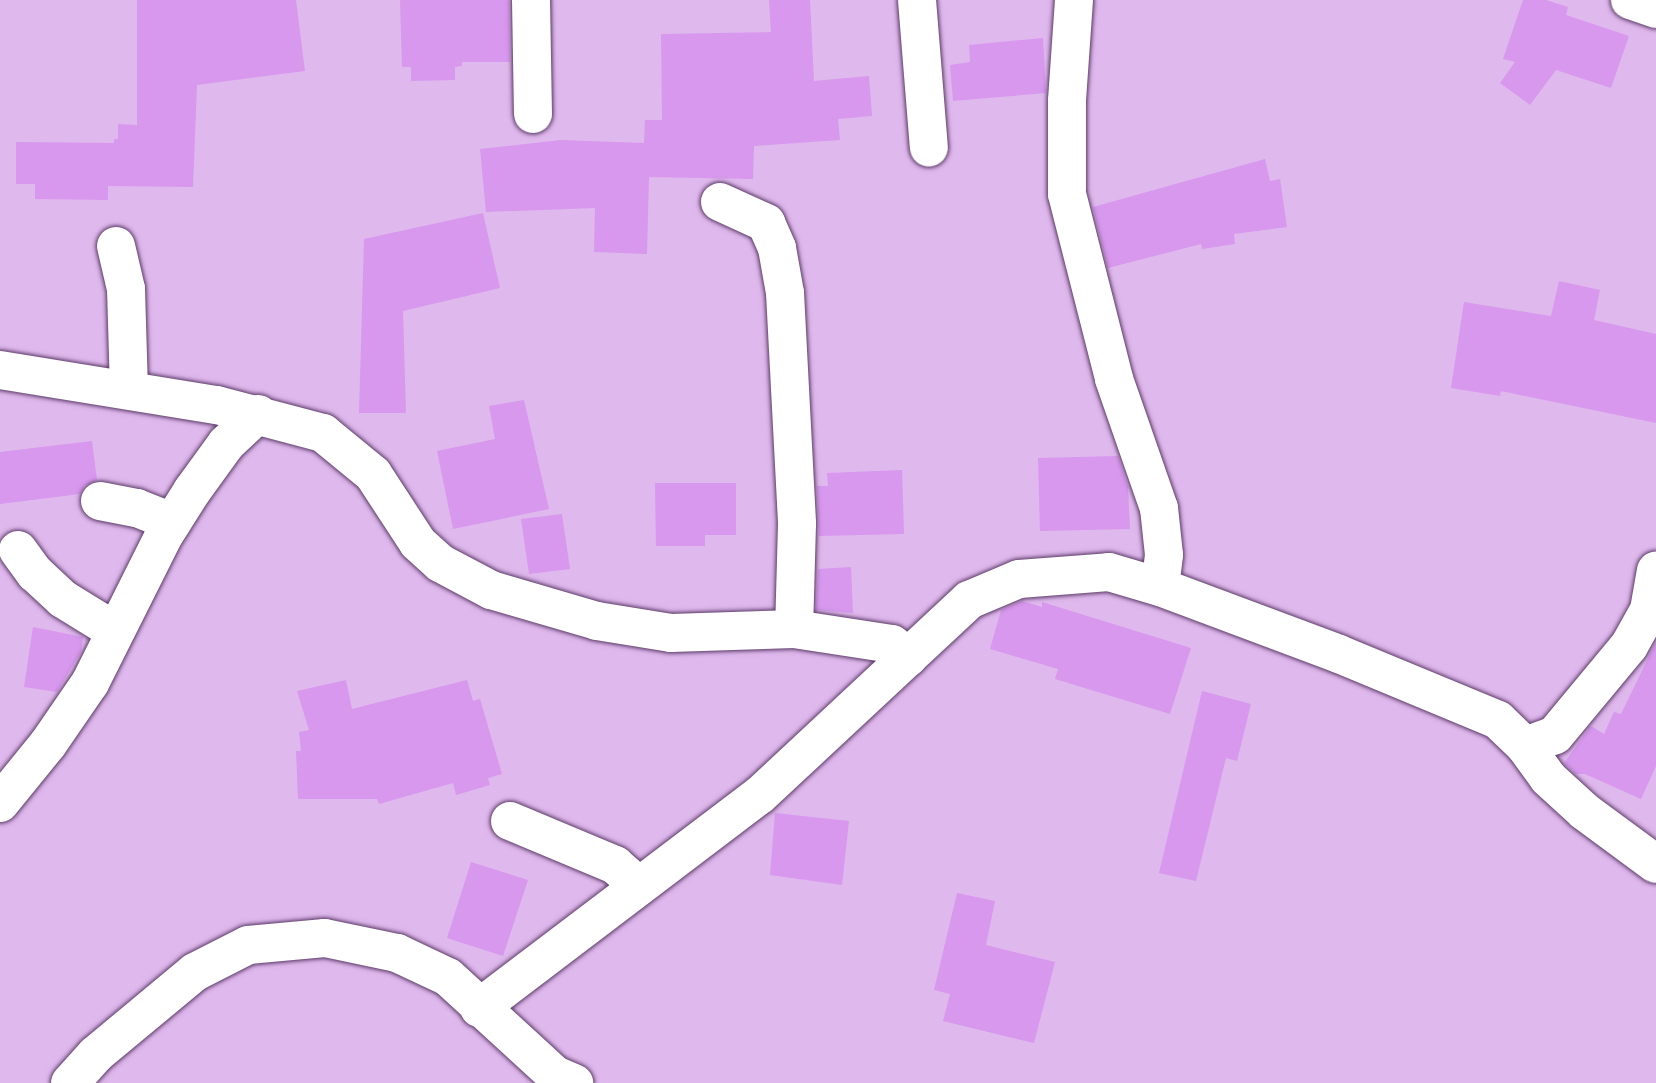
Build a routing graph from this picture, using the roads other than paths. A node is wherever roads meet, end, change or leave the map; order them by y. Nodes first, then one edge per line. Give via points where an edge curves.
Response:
1 (531, 0) edge
2 (917, 0) edge
3 (1074, 0) edge
4 (1630, 0) edge
5 (1656, 9) edge
6 (533, 114) dead end
7 (929, 148) dead end
8 (720, 202) dead end
9 (116, 246) dead end
10 (0, 370) edge
11 (129, 390) junction
12 (258, 414) junction
13 (100, 501) dead end
14 (172, 522) junction
15 (18, 551) dead end
16 (1656, 571) edge
17 (1160, 587) junction
18 (794, 629) junction
19 (115, 631) junction
20 (908, 657) junction
21 (1525, 746) junction
22 (0, 803) edge
23 (510, 821) dead end
24 (1656, 864) edge
25 (639, 886) junction
26 (479, 1008) junction
27 (70, 1083) edge
28 (574, 1083) edge

1 - 6 street
2 - 7 street
3 - 17 street via 1067,194 1114,379 1159,508 1164,555
4 - 5 street
8 - 18 street via 766,223 777,248 785,293 797,524
9 - 11 street via 126,289
10 - 11 street
11 - 12 street
12 - 14 street via 226,444
12 - 18 street via 323,433 373,474 418,542 440,564 491,590 597,621 671,633
13 - 14 street via 137,508
14 - 19 street
15 - 19 street via 63,599
16 - 21 street via 1648,610 1629,646 1555,735
17 - 20 street via 1110,572 1018,579 969,600
17 - 21 street via 1498,720
18 - 20 street via 892,644
19 - 22 street via 90,683
20 - 25 street via 760,794
21 - 24 street via 1548,778 1584,811
23 - 25 street via 615,865
25 - 26 street
26 - 27 street via 448,977 397,953 325,938 248,946 195,972 95,1055
26 - 28 street via 555,1075

